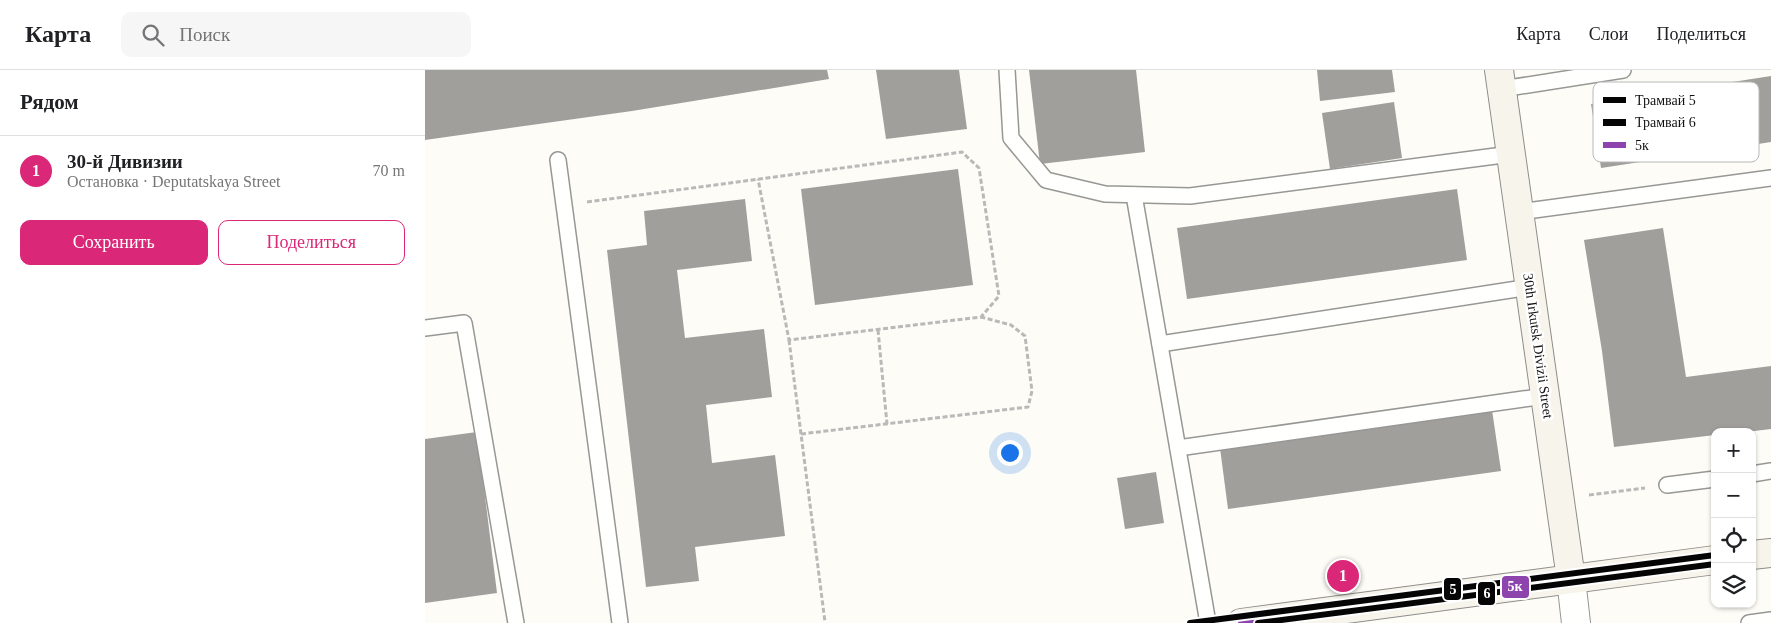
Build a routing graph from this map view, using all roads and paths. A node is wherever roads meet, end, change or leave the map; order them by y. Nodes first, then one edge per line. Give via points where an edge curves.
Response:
1 (1007, 70) edge
2 (1623, 70) edge
3 (1501, 80) edge
4 (1511, 154) junction
5 (558, 160) dead end
6 (1771, 178) edge
7 (758, 179) junction
8 (1134, 195) junction
9 (564, 205) junction
10 (1519, 212) junction
11 (1530, 287) junction
12 (981, 317) junction
13 (425, 328) edge
14 (878, 330) junction
15 (789, 340) junction
16 (1160, 344) junction
17 (1545, 396) junction
18 (887, 424) junction
19 (801, 434) junction
20 (1178, 448) junction
21 (1771, 471) edge
22 (1756, 473) edge
23 (1711, 480) edge
24 (1667, 485) joint
25 (1586, 495) dead end
26 (1771, 553) edge
27 (1756, 555) edge
28 (1711, 561) edge
29 (1571, 579) junction
30 (1771, 620) edge
31 (825, 622) dead end
32 (516, 623) edge
33 (620, 623) edge
34 (1208, 623) edge
35 (1241, 623) edge
36 (1576, 623) edge
37 (1749, 623) edge

1 - 8 lane via 1011,138 1046,180 1105,194
2 - 3 lane
3 - 4 street, 30th Irkutsk Divizii Street
4 - 8 lane via 1190,196
4 - 10 street, 30th Irkutsk Divizii Street
5 - 9 lane
6 - 10 lane
7 - 9 path
7 - 12 path via 962,152 979,168 999,296
7 - 15 path
8 - 16 lane
9 - 33 lane
10 - 11 street, 30th Irkutsk Divizii Street
11 - 16 lane
11 - 17 street, 30th Irkutsk Divizii Street
12 - 14 path
12 - 18 path via 1011,325 1025,336 1033,391 1028,407
13 - 32 lane via 464,323
14 - 15 path
14 - 18 path
15 - 19 path
16 - 20 lane
17 - 20 lane
17 - 29 street, 30th Irkutsk Divizii Street
18 - 19 path
19 - 31 path
20 - 34 lane
21 - 22 lane
23 - 24 lane
24 - 25 path
26 - 27 street
28 - 29 street
29 - 35 street
29 - 36 street, 30th Irkutsk Divizii Street
30 - 37 lane

